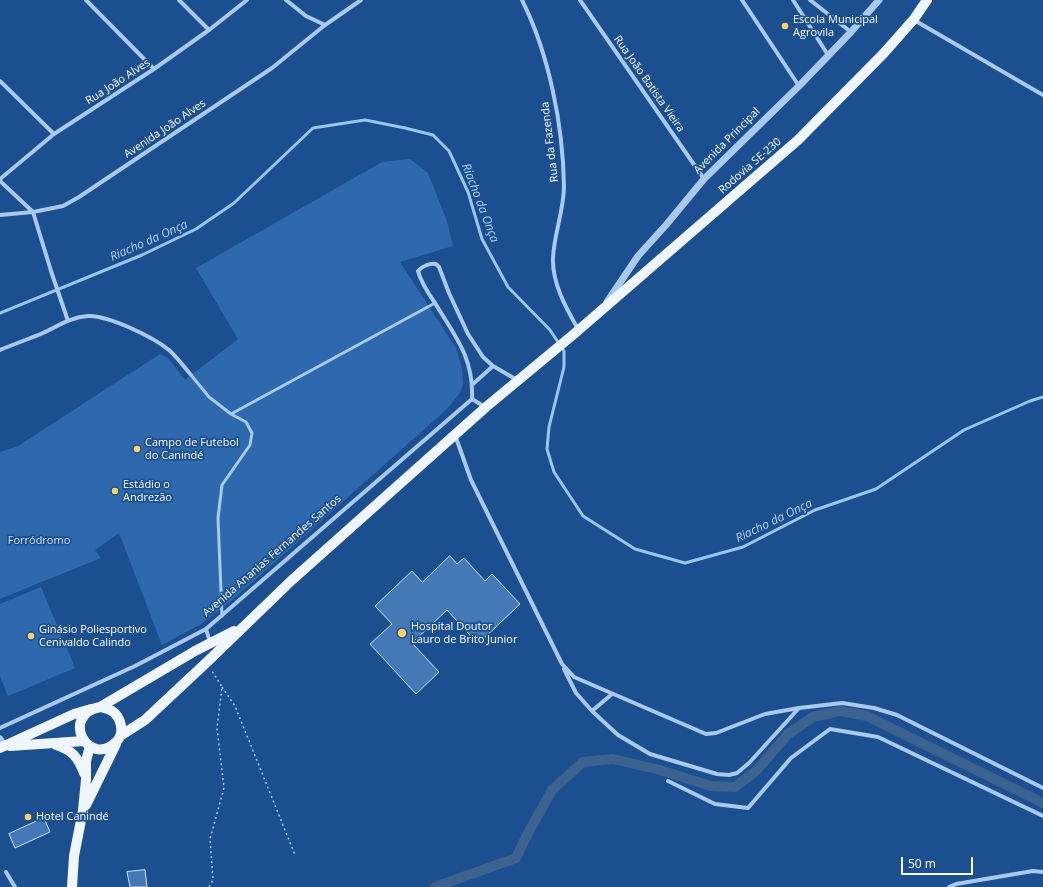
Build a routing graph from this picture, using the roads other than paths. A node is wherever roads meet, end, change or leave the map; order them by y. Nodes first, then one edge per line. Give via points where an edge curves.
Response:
1 (86, 0) edge
2 (179, 0) edge
3 (247, 0) edge
4 (286, 0) edge
5 (361, 0) edge
6 (522, 0) edge
7 (580, 0) edge
8 (742, 0) edge
9 (793, 0) edge
10 (810, 0) edge
11 (879, 0) edge
12 (927, 0) edge
13 (914, 20) junction
14 (325, 25) junction
15 (209, 30) junction
16 (851, 32) junction
17 (828, 55) junction
18 (154, 69) junction
19 (0, 81) edge
20 (799, 86) junction
21 (1043, 95) edge
22 (54, 134) junction
23 (704, 179) junction
24 (0, 180) edge
25 (33, 212) junction
26 (0, 215) edge
27 (435, 303) junction
28 (604, 307) junction
29 (68, 321) junction
30 (576, 332) junction
31 (0, 350) edge
32 (493, 366) junction
33 (191, 375) joint
34 (517, 381) junction
35 (473, 384) junction
36 (472, 399) junction
37 (486, 407) junction
38 (231, 414) junction
39 (455, 434) junction
40 (222, 616) junction
41 (241, 628) junction
42 (206, 629) junction
43 (210, 643) junction
44 (562, 664) junction
45 (612, 694) junction
46 (97, 708) junction
47 (799, 708) junction
48 (592, 711) junction
49 (0, 728) edge
50 (119, 738) junction
51 (49, 743) junction
52 (1, 744) edge
53 (87, 744) junction
54 (86, 780) junction
55 (668, 781) dead end
56 (1043, 788) edge
57 (83, 810) junction
58 (1043, 816) edge
59 (6, 872) dead end
60 (1043, 872) edge
61 (15, 887) edge
62 (72, 887) edge
63 (949, 887) edge

1 - 18 street
2 - 15 street
3 - 15 street, Rua João Alves
4 - 14 street via 306,16
5 - 14 street, Avenida João Alves
6 - 30 street, Rua da Fazenda via 540,45 555,103 563,157 564,188 553,258 554,270
7 - 23 street, Rua João Batista Vieira
8 - 20 street
9 - 17 street
10 - 16 street
11 - 16 street, Avenida Principal
12 - 13 main road, Rodovia SE-230
13 - 21 street
13 - 28 main road, Rodovia SE-230 via 884,54 798,140
14 - 25 street, Avenida João Alves via 272,68 79,197 62,206
15 - 18 street, Rua João Alves
16 - 17 street, Avenida Principal
17 - 20 street, Avenida Principal
18 - 22 street, Rua João Alves
19 - 22 street
20 - 23 street, Avenida Principal
22 - 24 street, Rua João Alves
23 - 28 street, Avenida Principal via 638,256
24 - 25 street
25 - 26 street, Avenida João Alves
25 - 29 street
27 - 32 street via 418,271 421,267 432,264 439,267 468,334 483,357
27 - 35 street via 467,358
27 - 38 lane
28 - 30 main road, Rodovia SE-230
29 - 31 street
29 - 33 street via 88,316 115,321 169,350
30 - 34 main road, Rodovia SE-230
32 - 34 street
32 - 35 street
33 - 38 lane via 209,397
34 - 37 main road, Rodovia SE-230
35 - 36 street
36 - 37 street
36 - 40 street, Avenida Ananias Fernandes Santos
37 - 39 main road, Rodovia SE-230
38 - 40 lane via 246,422 252,433 250,445 222,485 218,518
39 - 41 main road, Rodovia SE-230
39 - 44 street via 472,480
40 - 42 street, Avenida Ananias Fernandes Santos
41 - 43 main road
41 - 50 main road, Rodovia SE-230 via 145,720
42 - 43 street
42 - 49 street, Avenida Ananias Fernandes Santos via 135,666
43 - 46 main road
44 - 45 street via 574,677
44 - 48 street via 576,693
45 - 47 street via 706,734 716,733 765,714
45 - 48 street
46 - 50 main road via 111,710 116,714 121,724
46 - 52 main road via 74,714
46 - 53 main road via 88,712 80,722 80,735
47 - 48 street via 749,763 737,773 729,775 717,774 650,754 618,735
47 - 56 street via 842,703 897,715
50 - 53 main road via 108,748 95,749
50 - 57 main road
51 - 52 main road
51 - 53 main road
51 - 54 main road via 66,748 73,754 79,761
53 - 54 main road
54 - 57 main road
55 - 58 street via 715,804 748,808 791,758 830,729 878,737
57 - 62 main road via 74,856
59 - 61 street
60 - 63 street via 1033,871

